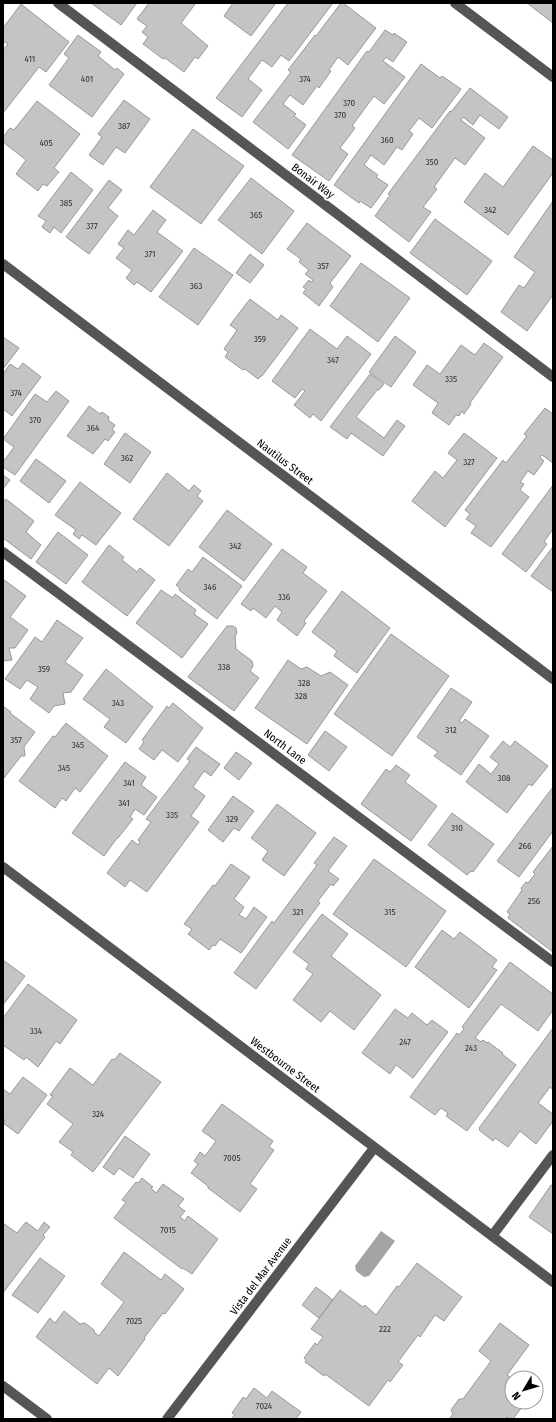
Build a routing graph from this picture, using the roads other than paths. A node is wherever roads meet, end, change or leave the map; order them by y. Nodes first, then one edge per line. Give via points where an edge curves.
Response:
1 (58, 3) edge
2 (455, 3) edge
3 (553, 76) edge
4 (3, 264) edge
5 (553, 377) edge
6 (3, 552) edge
7 (553, 679) edge
8 (3, 867) edge
9 (553, 962) edge
10 (374, 1148) junction
11 (553, 1156) edge
12 (492, 1236) junction
13 (553, 1282) edge
14 (3, 1386) edge
15 (47, 1419) edge
16 (167, 1419) edge

1 - 5 street, Bonair Way
2 - 3 street
4 - 7 street, Nautilus Street
6 - 9 street, North Lane
8 - 10 street, Westbourne Street
10 - 12 street, Westbourne Street
10 - 16 street, Vista del Mar Avenue
11 - 12 street
12 - 13 street, Westbourne Street
14 - 15 street

